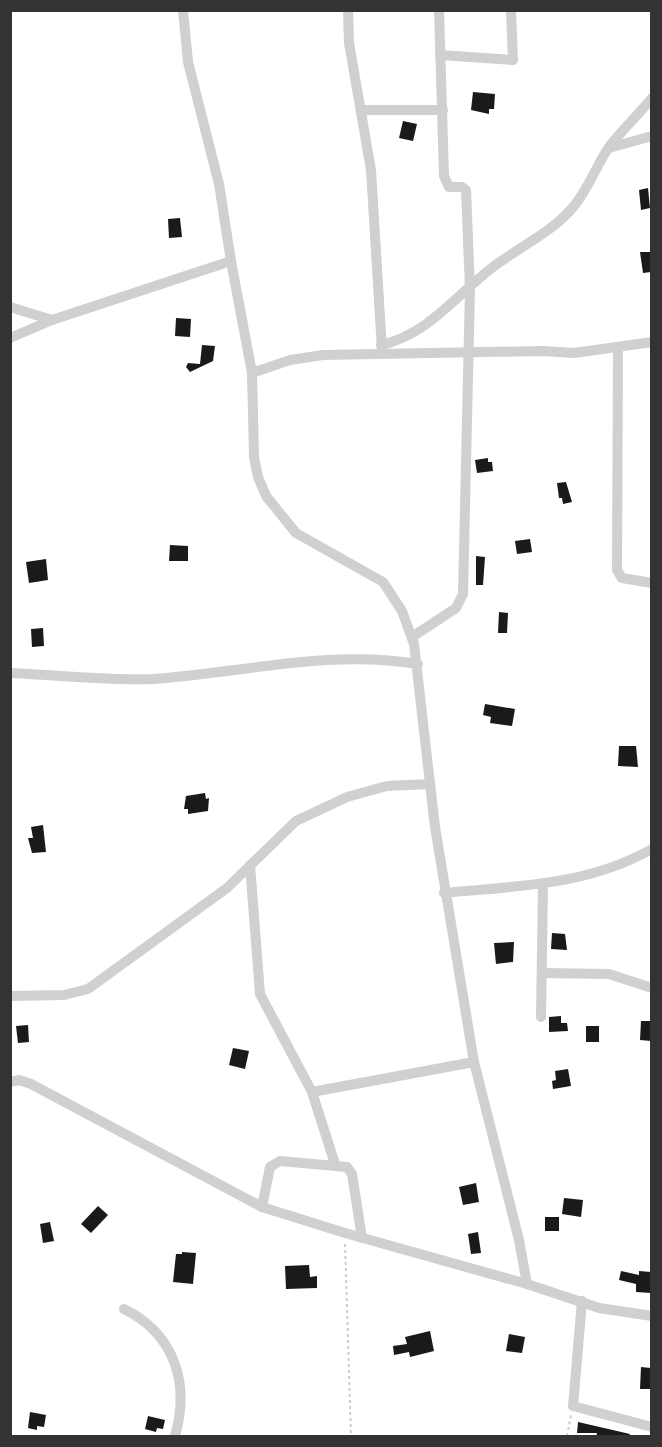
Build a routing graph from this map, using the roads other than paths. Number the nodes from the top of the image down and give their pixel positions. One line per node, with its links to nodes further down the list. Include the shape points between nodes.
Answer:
1 (183, 10): 11 (street, via 188,62 219,184)
2 (348, 10): 7 (street, via 349,43)
3 (439, 10): 5 (street)
4 (511, 10): 5 (street, via 513,60)
5 (440, 55): 8 (street)
6 (651, 98): 10 (street)
7 (363, 110): 8 (street); 18 (street, via 374,203)
8 (443, 110): 12 (street, via 446,185 466,190)
9 (651, 136): 10 (street)
10 (608, 148): 12 (street, via 574,207 559,222 491,268)
11 (231, 261): 14 (street); 20 (street)
12 (470, 289): 18 (street, via 414,333); 19 (street)
13 (10, 307): 14 (street)
14 (52, 320): 15 (street)
15 (10, 338)
16 (651, 342): 17 (street)
17 (618, 348): 19 (street, via 574,353); 21 (street, via 617,570 622,578)
18 (382, 350): 19 (street); 20 (street, via 305,357)
19 (467, 353): 22 (street, via 463,594 456,608)
20 (252, 373): 22 (street, via 254,457 266,496 296,533 383,582 394,595)
21 (651, 583)
22 (412, 637): 23 (street)
23 (418, 664): 24 (street, via 337,659 152,679); 25 (street)
24 (10, 673)
25 (430, 784): 27 (street, via 387,786 348,797 296,821); 29 (street)
26 (651, 849): 28 (street, via 592,876)
27 (250, 865): 32 (street, via 227,888 88,989 64,995); 36 (street, via 260,994)
28 (543, 884): 29 (street); 30 (street)
29 (444, 893): 34 (street)
30 (542, 973): 31 (street, via 609,974); 33 (street)
31 (651, 988)
32 (10, 996)
33 (541, 1017)
34 (474, 1062): 36 (street); 40 (street)
35 (10, 1082): 38 (street, via 31,1084)
36 (312, 1092): 37 (street)
37 (335, 1164): 38 (street, via 274,1163); 39 (street, via 351,1172)
38 (262, 1207): 39 (street)
39 (362, 1238): 40 (street)
40 (527, 1284): 41 (street)
41 (582, 1301): 43 (street, via 599,1308); 44 (street, via 573,1406)
42 (124, 1308): 45 (street, via 146,1323 177,1366 182,1400)
43 (651, 1316)
44 (651, 1427)
45 (175, 1437)

